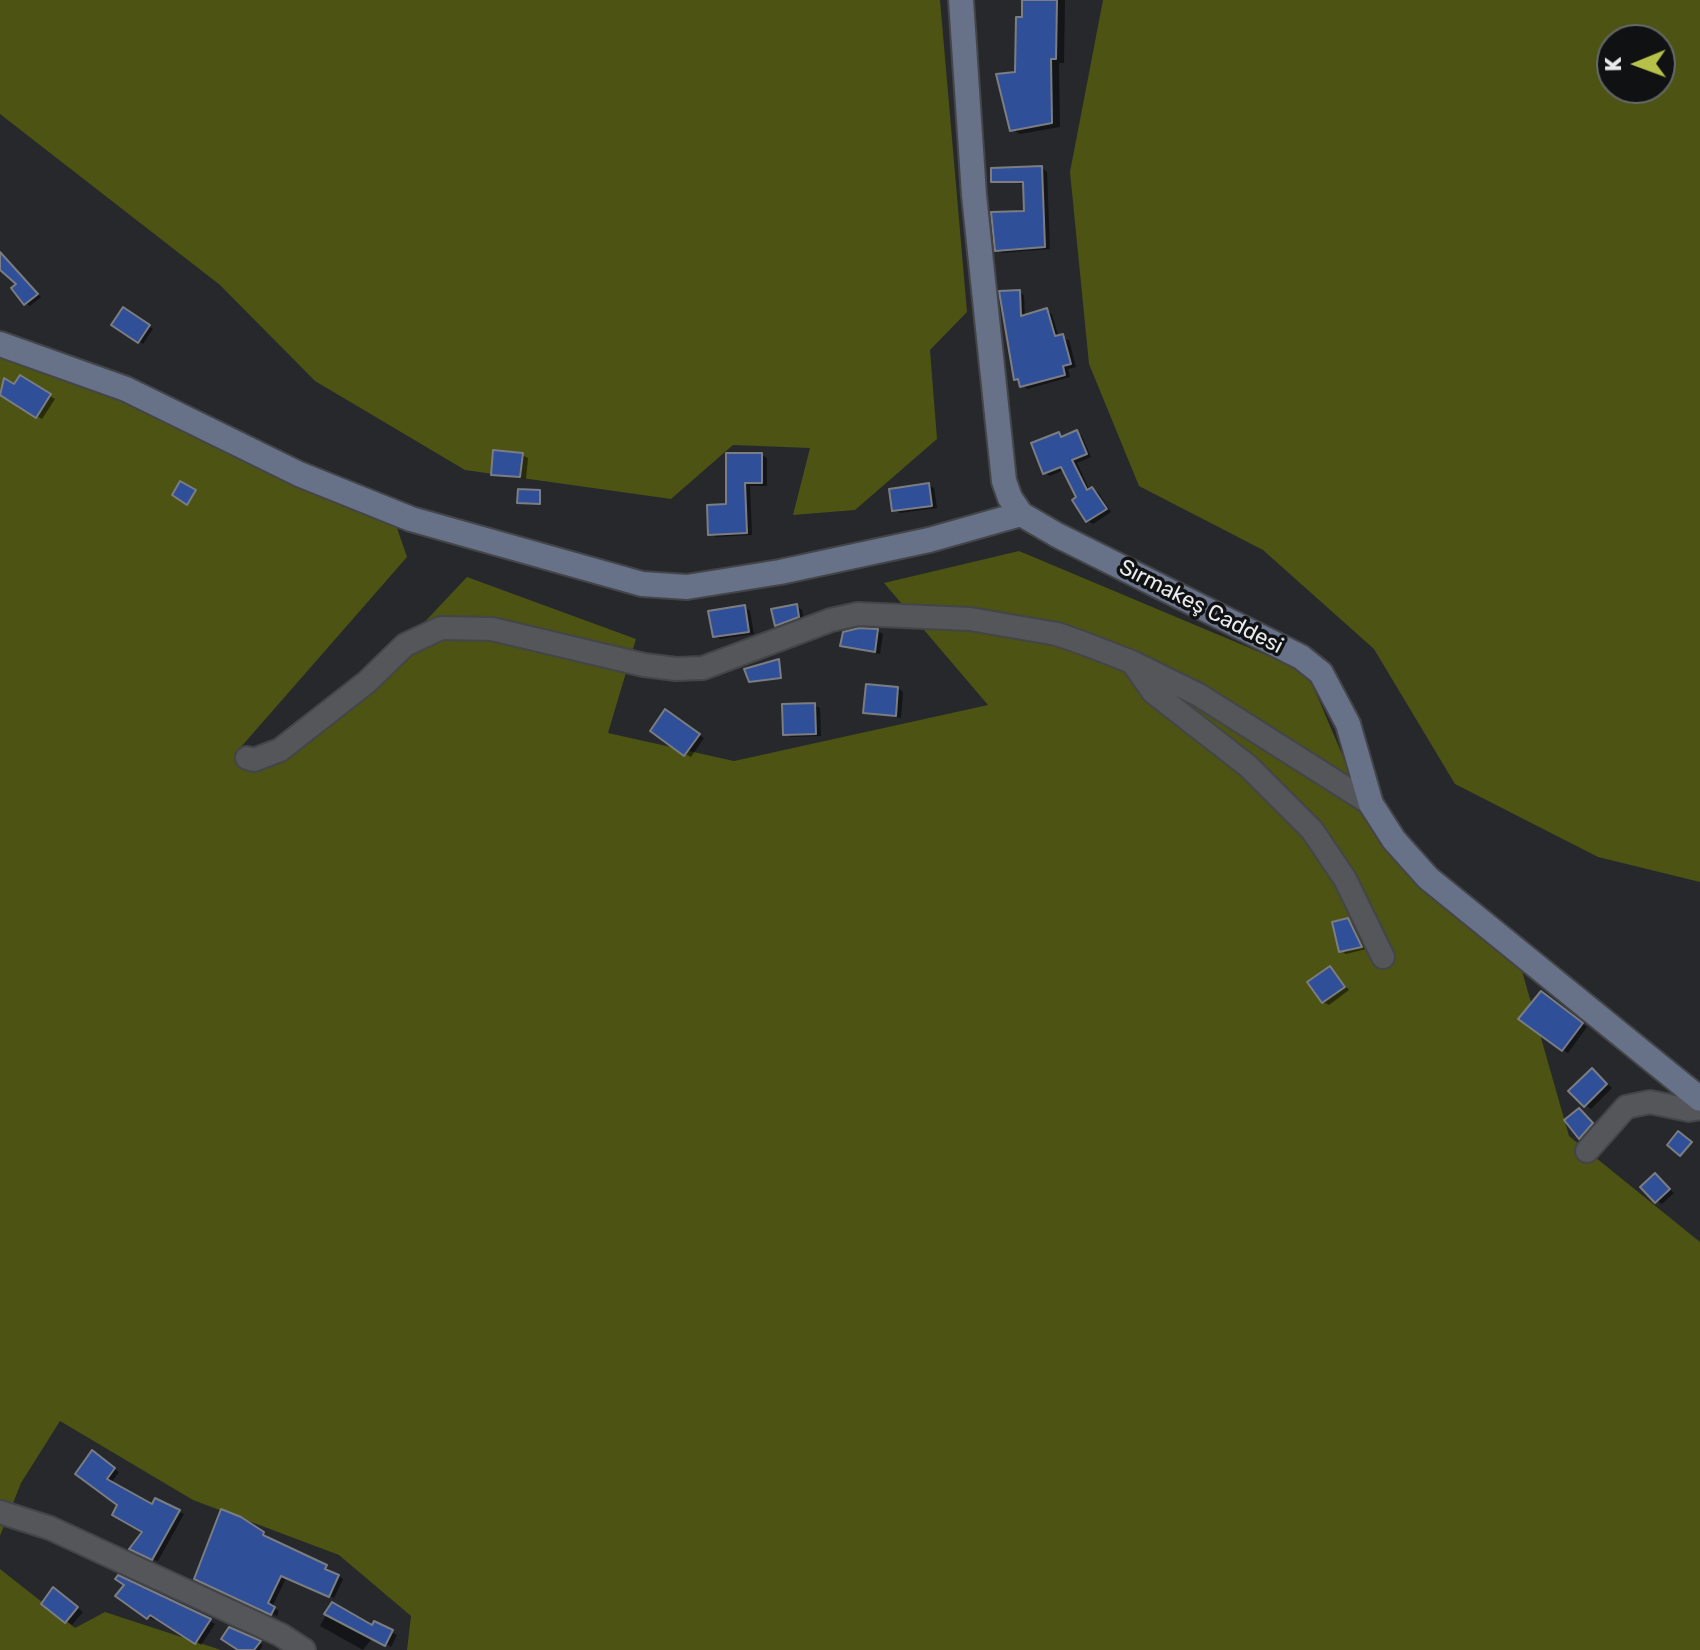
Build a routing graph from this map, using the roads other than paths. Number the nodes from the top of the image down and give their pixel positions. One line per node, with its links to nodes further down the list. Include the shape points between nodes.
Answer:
1 (961, 0): 3 (main road, via 974,195 1002,466 1010,498)
2 (0, 344): 3 (main road, via 126,389 299,474 411,519 642,584 687,587 780,572)
3 (1021, 514): 6 (main road, Sırmakeş Caddesi, via 1301,657 1321,673 1348,724)
4 (1132, 662): 5 (street, via 1057,634 1003,624 858,614 703,668 644,665 492,629 441,628 405,645 280,750); 6 (street, via 1199,695); 7 (street, via 1153,692 1248,766 1312,830 1345,879)
5 (247, 758)
6 (1371, 804): 8 (main road, Sırmakeş Caddesi, via 1428,878)
7 (1383, 957)
8 (1700, 1099)
9 (1700, 1108): 10 (street, via 1640,1102 1626,1107)
10 (1587, 1151)
11 (0, 1512): 12 (street, via 50,1528)
12 (304, 1650)

